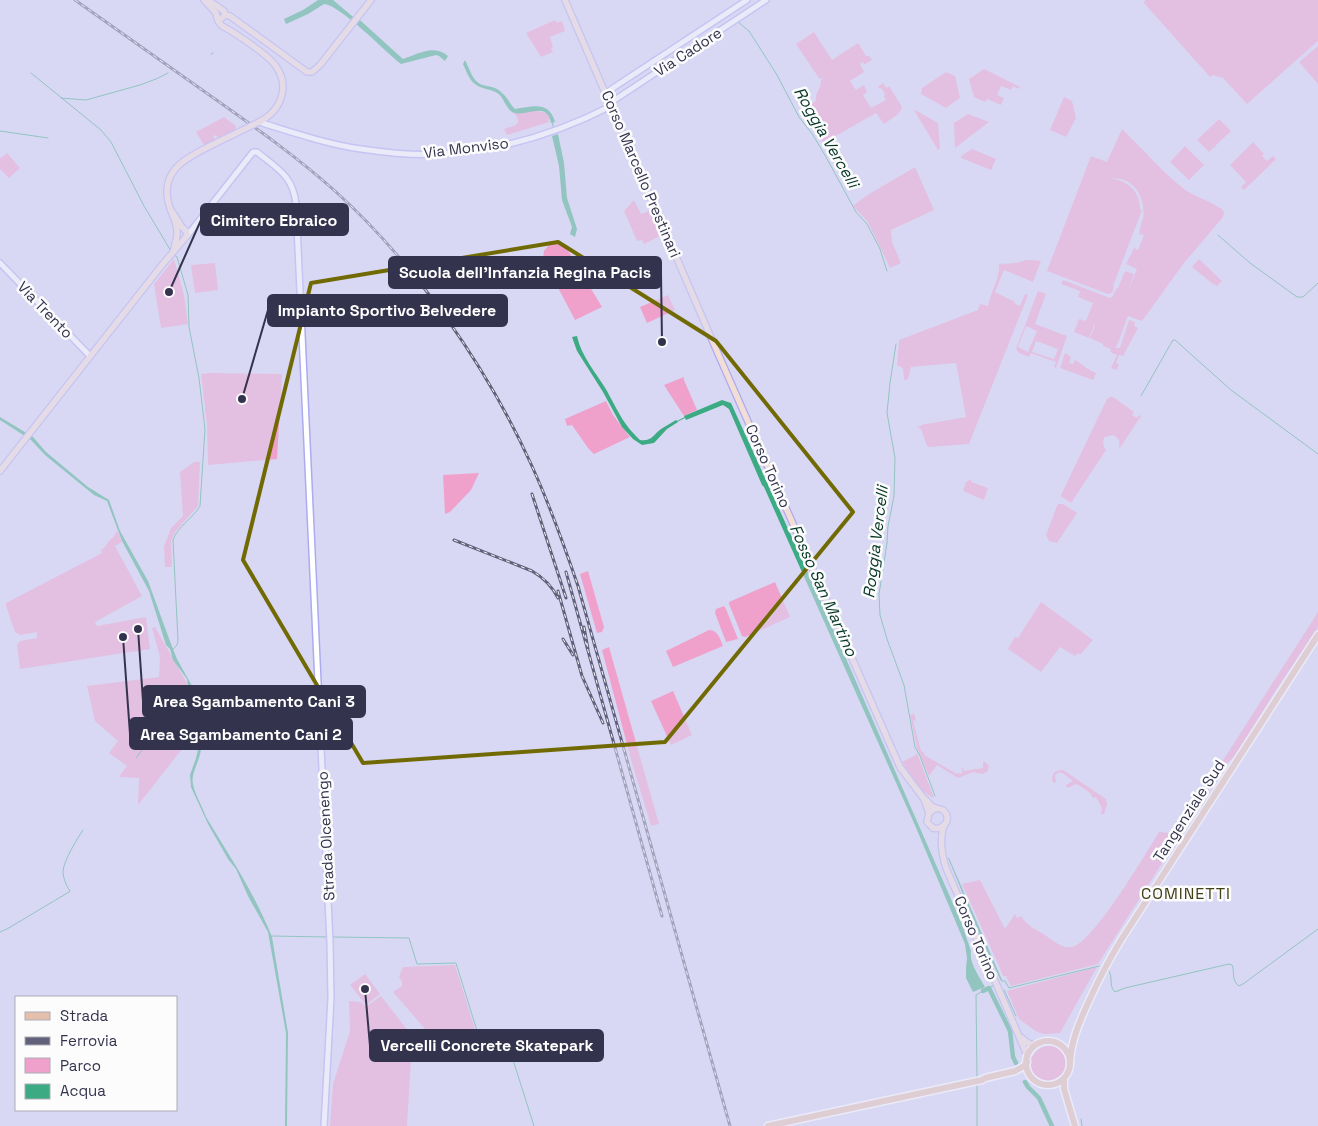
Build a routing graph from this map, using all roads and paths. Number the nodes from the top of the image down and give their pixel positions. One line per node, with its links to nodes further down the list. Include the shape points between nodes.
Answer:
1 (206, 0): 6 (main road)
2 (371, 0): 6 (main road, via 312,72 302,69 230,16)
3 (565, 0): 7 (main road, Corso Marcello Prestinari)
4 (747, 0): 7 (street)
5 (766, 0): 8 (street, Via Cadore)
6 (220, 15): 9 (main road, via 220,23 266,56 280,73 283,92 280,101 275,110)
7 (606, 94): 8 (main road, Corso Marcello Prestinari)
8 (610, 104): 9 (street, Via Monviso, via 554,131 525,140 441,154 361,149); 12 (main road, Corso Marcello Prestinari)
9 (259, 122): 10 (main road, bridge, via 180,163 171,175 167,198)
10 (182, 234): 13 (main road, via 172,252); 33 (street, Strada Olcenengo, via 195,225 253,152 286,176 295,194 330,943 331,998)
11 (0, 263): 13 (street, Via Trento)
12 (716, 349): 16 (main road, Corso Torino, via 900,766)
13 (90, 356): 14 (main road)
14 (0, 471)
15 (1318, 635): 22 (main road, Tangenziale Sud, via 1120,940)
16 (924, 799): 17 (main road, Corso Torino); 18 (main road, Corso Torino)
17 (936, 808): 18 (main road); 19 (main road, Corso Torino, via 946,813)
18 (929, 813): 20 (main road, Corso Torino, via 928,822)
19 (944, 826): 20 (main road); 21 (main road, Corso Torino)
20 (934, 828): 21 (main road, Corso Torino)
21 (941, 841): 23 (main road, Corso Torino, via 946,868)
22 (1075, 1032): 25 (main road, Tangenziale Sud); 27 (main road, Tangenziale Sud)
23 (1018, 1034): 24 (main road, via 1030,1044); 26 (main road, Corso Torino)
24 (1040, 1043): 25 (main road, via 1051,1042); 26 (main road, via 1032,1049)
25 (1061, 1046): 27 (main road, via 1068,1053)
26 (1028, 1060): 29 (main road, via 1027,1068); 30 (main road, via 1016,1071)
27 (1070, 1063): 28 (main road)
28 (1064, 1077): 31 (main road, via 1061,1082); 32 (main road)
29 (1032, 1078): 30 (main road, via 1024,1074); 31 (main road, via 1041,1084)
30 (982, 1080): 34 (main road)
31 (1051, 1085): 32 (main road)
32 (1067, 1099): 35 (main road)
33 (324, 1126)
34 (768, 1126)
35 (1075, 1126)

